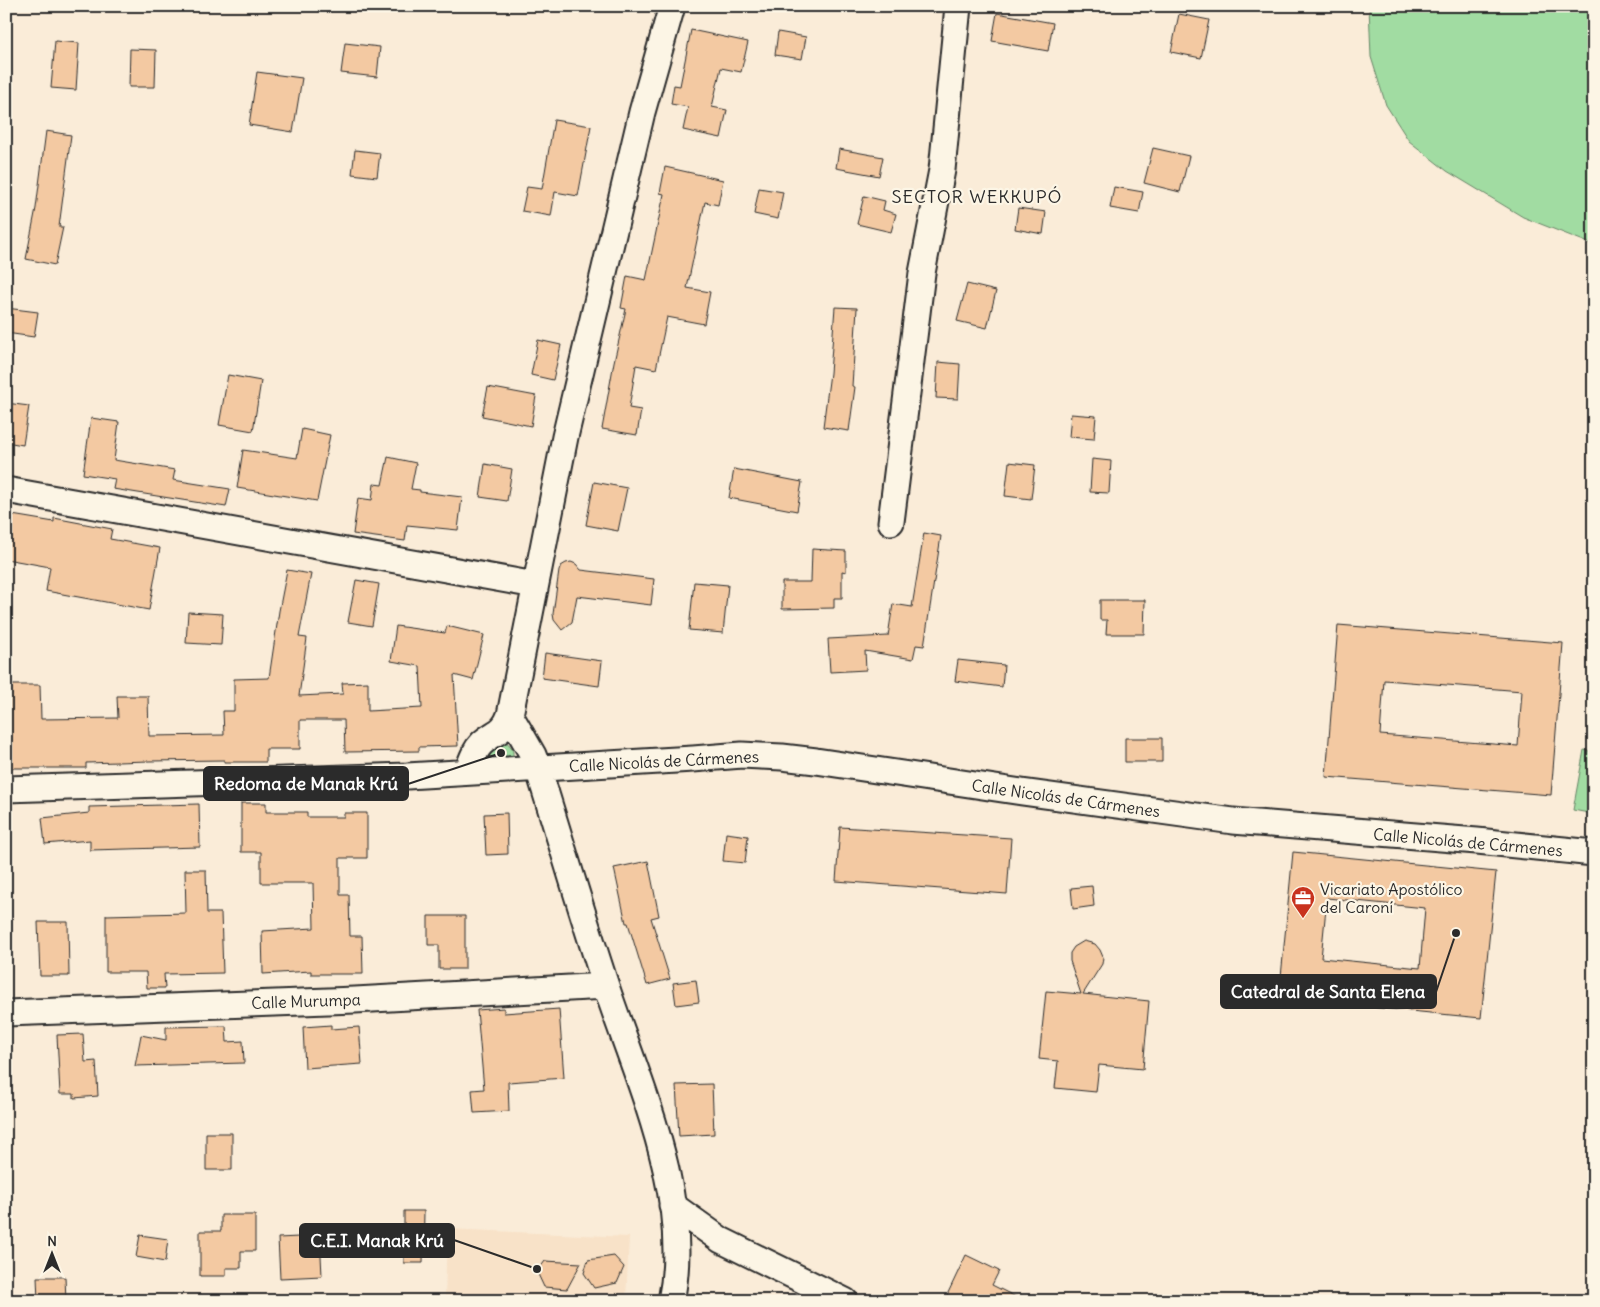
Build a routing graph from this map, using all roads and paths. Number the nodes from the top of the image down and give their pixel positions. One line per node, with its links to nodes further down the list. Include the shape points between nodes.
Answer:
1 (672, 6): 5 (street, via 642,112 590,326)
2 (958, 6): 4 (street, via 942,170 922,273)
3 (6, 490): 5 (street)
4 (891, 522)
5 (535, 584): 6 (street)
6 (510, 715): 7 (street); 8 (street, via 506,726 480,744)
7 (538, 768): 8 (street, Calle Nicolás de Cármenes); 10 (street, Calle Nicolás de Cármenes, via 742,755 782,757 1233,821); 11 (street)
8 (467, 772): 9 (street, Calle Nicolás de Cármenes)
9 (6, 789)
10 (1594, 853)
11 (606, 986): 12 (street, Calle Murumpa, via 355,1000); 13 (street, via 644,1094 662,1154)
12 (6, 1013)
13 (672, 1205): 14 (street, via 676,1239); 15 (street, via 721,1240)
14 (671, 1301)
15 (845, 1301)

